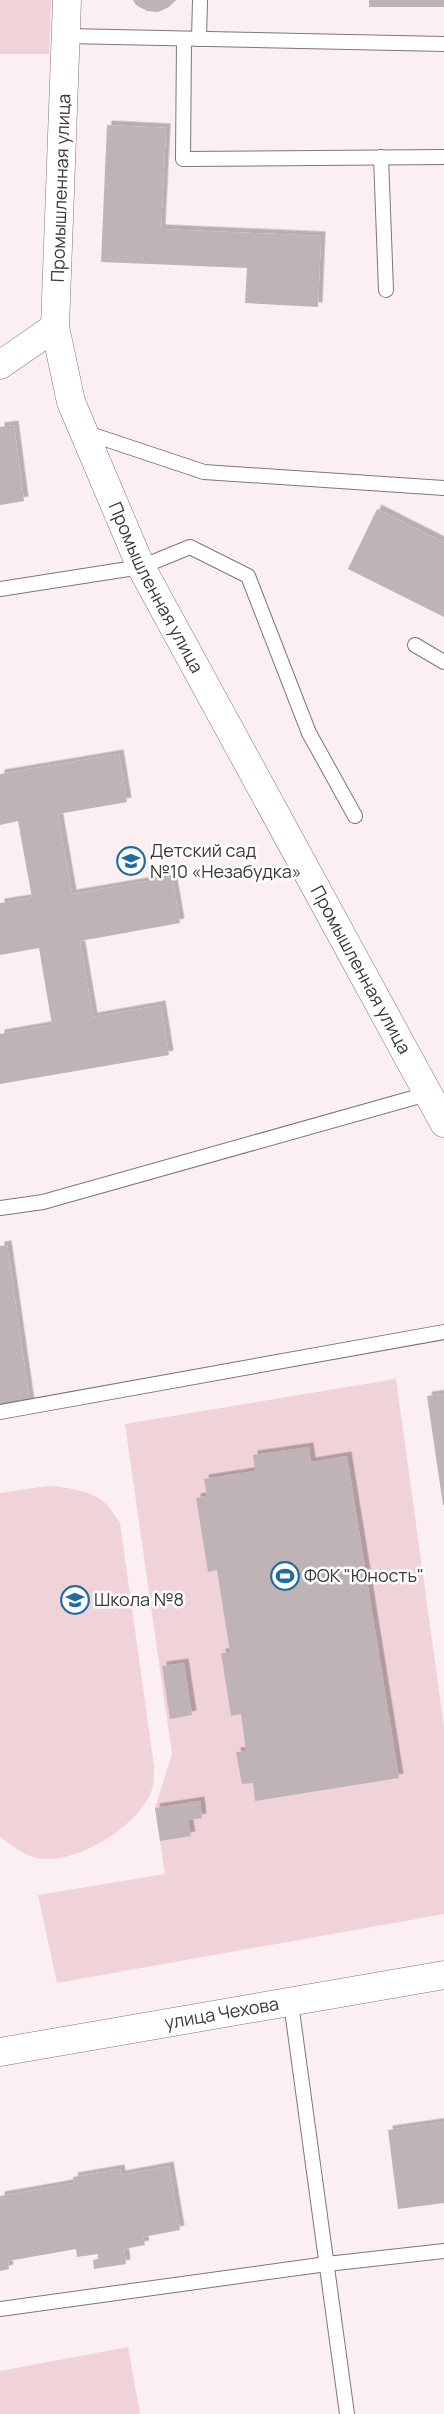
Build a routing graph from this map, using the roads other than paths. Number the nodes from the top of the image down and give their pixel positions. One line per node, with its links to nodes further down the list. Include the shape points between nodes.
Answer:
1 (67, 0): 3 (street, Промышленная улица)
2 (200, 0): 5 (lane)
3 (66, 36): 4 (lane); 10 (street, Промышленная улица)
4 (184, 39): 5 (lane); 7 (lane, via 183,159)
5 (200, 39): 6 (lane)
6 (444, 44)
7 (381, 157): 8 (lane); 9 (lane)
8 (444, 157)
9 (386, 290)
10 (55, 327): 11 (street); 12 (street, Промышленная улица, via 71,402)
11 (0, 365)
12 (83, 431): 13 (lane, via 204,472); 14 (street, Промышленная улица)
13 (444, 488)
14 (141, 567): 15 (lane); 18 (lane, via 190,547 248,576 309,733); 19 (street, Промышленная улица)
15 (0, 588)
16 (415, 645): 17 (lane)
17 (444, 662)
18 (355, 816)
19 (438, 1106): 20 (lane, via 43,1202)
20 (0, 1208)
21 (444, 1332): 22 (lane)
22 (0, 1412)
23 (444, 1975): 24 (street, улица Чехова)
24 (291, 2002): 25 (street, улица Чехова); 27 (lane)
25 (0, 2052)
26 (444, 2251): 27 (lane)
27 (327, 2264): 28 (lane); 29 (lane)
28 (0, 2309)
29 (347, 2414)

